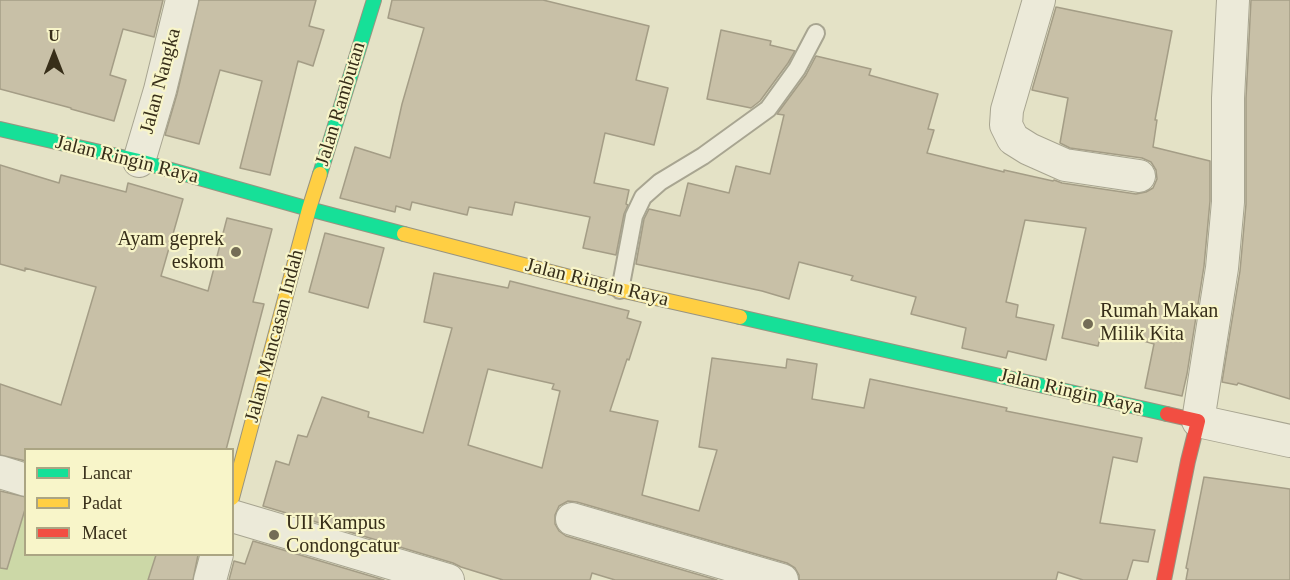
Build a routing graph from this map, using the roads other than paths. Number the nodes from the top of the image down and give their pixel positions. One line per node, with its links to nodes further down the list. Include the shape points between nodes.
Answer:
1 (182, 0): 7 (street, Jalan Nangka)
2 (374, 0): 9 (main road, Jalan Rambutan)
3 (1039, 0): 8 (street, via 1007,110 1006,125 1012,139 1065,165)
4 (1233, 0): 11 (street, via 1228,202 1222,268)
5 (816, 33): 10 (lane, via 797,69 768,109 643,197 634,216)
6 (0, 129): 7 (main road, Jalan Ringin Raya)
7 (139, 161): 9 (main road, Jalan Ringin Raya)
8 (1140, 176)
9 (309, 208): 10 (main road, Jalan Ringin Raya); 15 (main road, Jalan Mancasan Indah)
10 (620, 290): 11 (main road, Jalan Ringin Raya)
11 (1198, 421): 12 (street); 22 (main road)
12 (1290, 441)
13 (0, 472): 14 (street)
14 (24, 479)
15 (234, 490)
16 (234, 517): 20 (street)
17 (572, 519): 21 (street)
18 (217, 556): 19 (street)
19 (210, 580)
20 (448, 580)
21 (782, 580)
22 (1164, 580)

